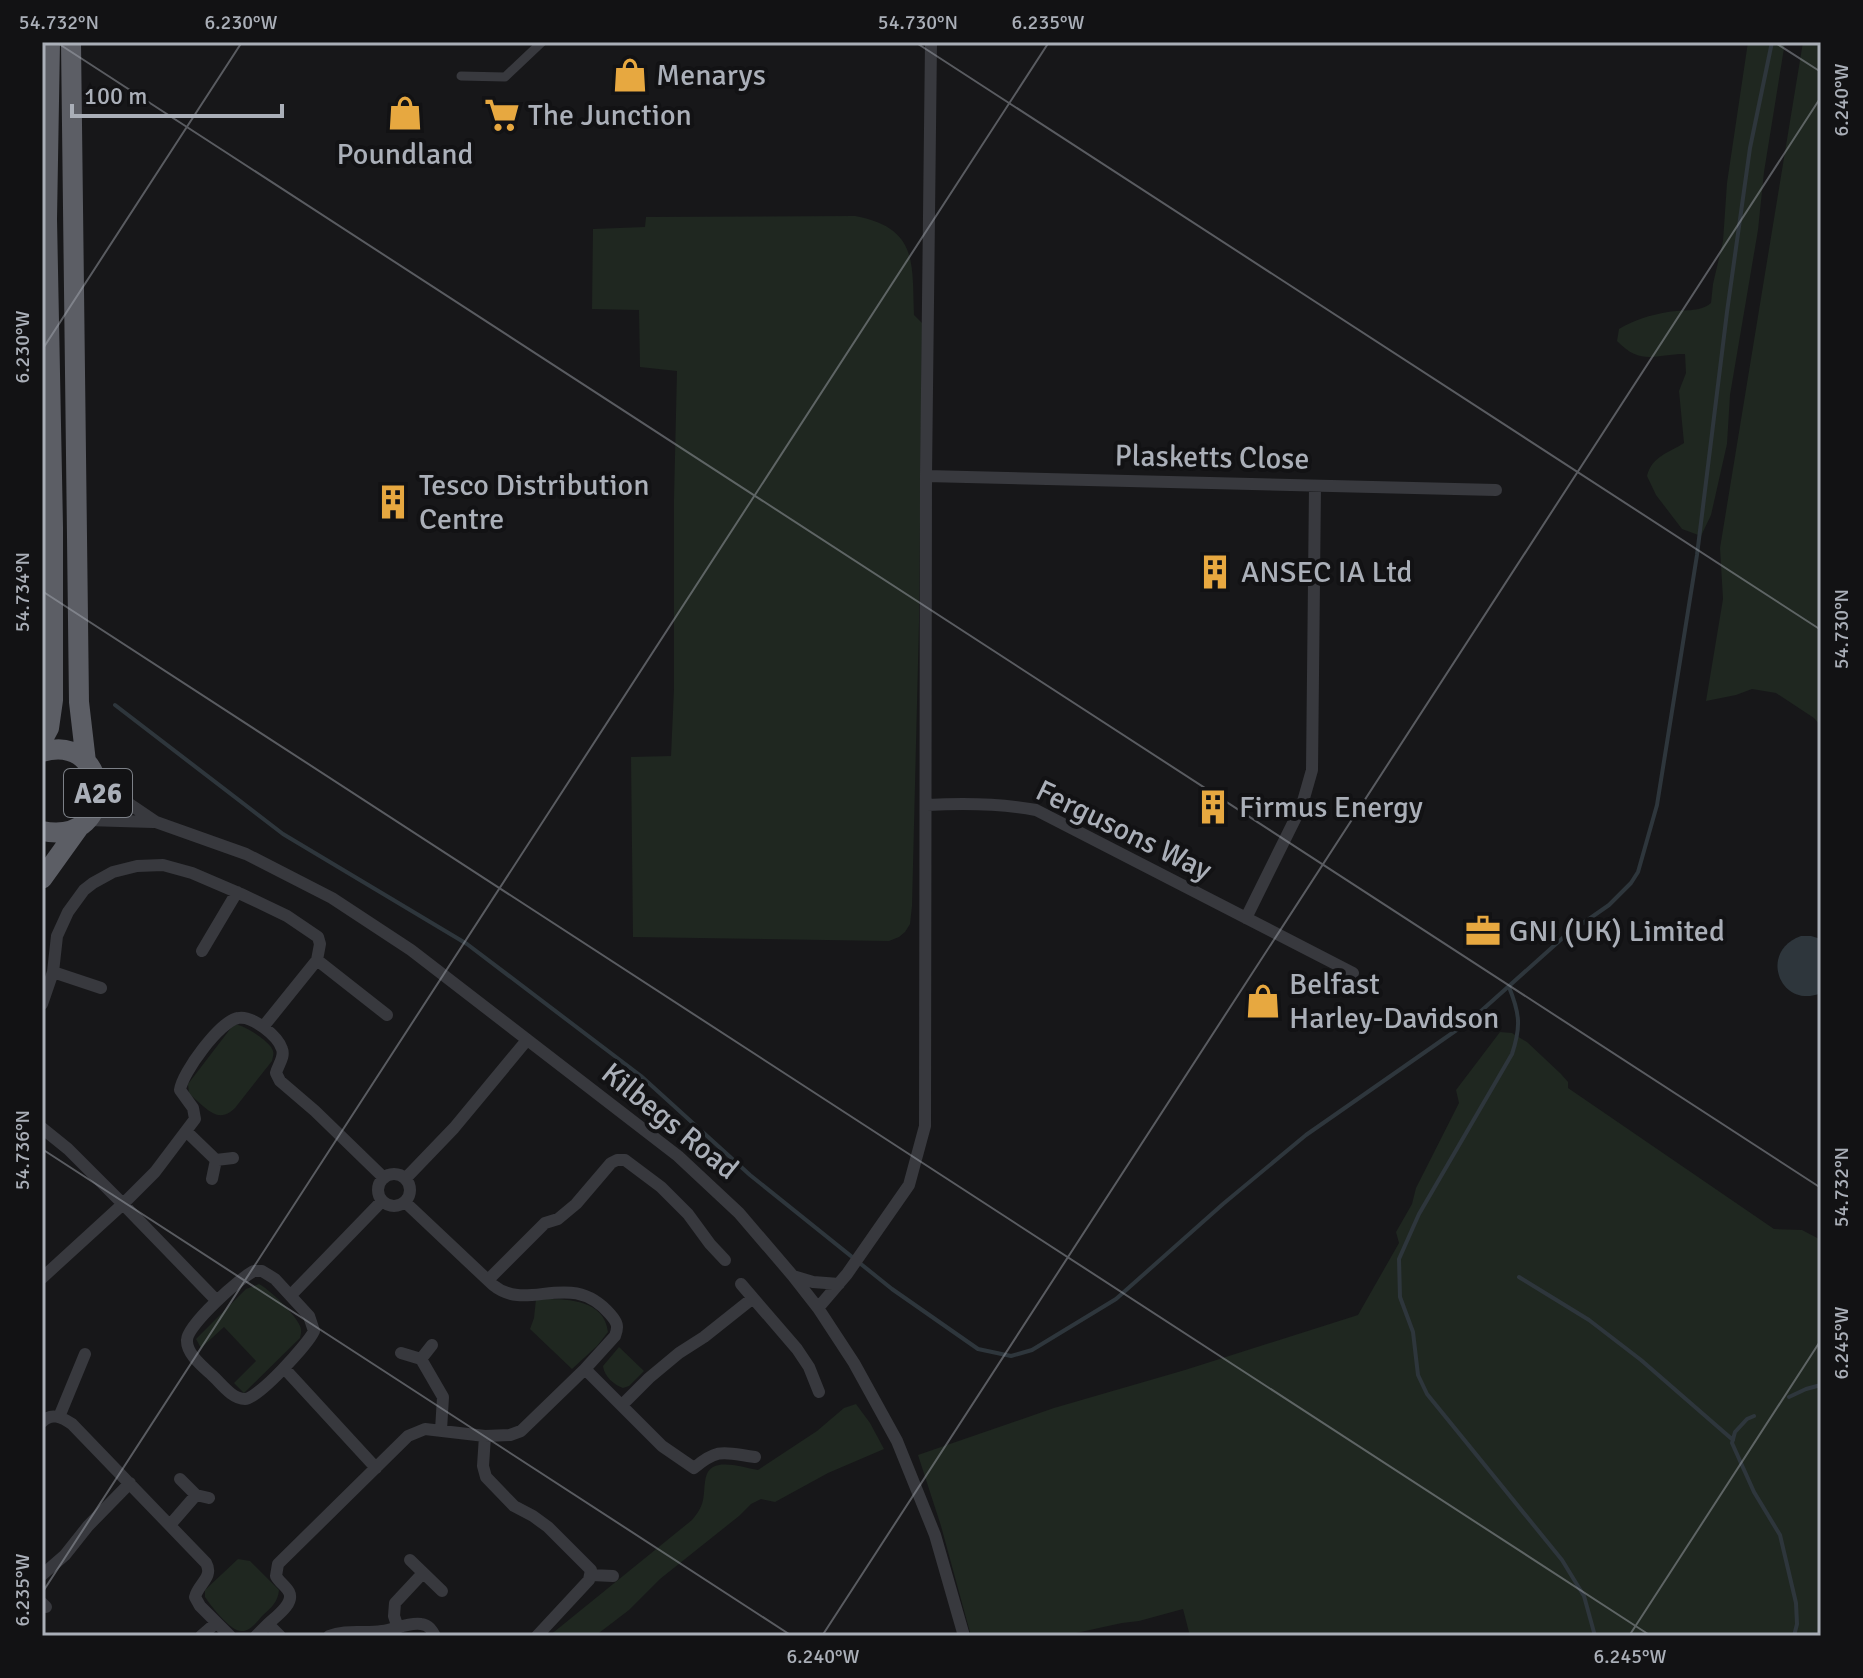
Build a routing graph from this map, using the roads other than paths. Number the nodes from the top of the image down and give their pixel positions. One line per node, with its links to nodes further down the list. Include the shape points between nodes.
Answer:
1 (50, 42): 9 (highway, A26, via 53,700)
2 (71, 42): 11 (highway, A26, via 79,702)
3 (542, 42): 5 (street, via 505,77)
4 (931, 42): 6 (street)
5 (461, 76)
6 (926, 476): 7 (street, Plasketts Close); 12 (street)
7 (1315, 486): 8 (street, Plasketts Close); 18 (street, via 1312,770 1302,805)
8 (1496, 490)
9 (42, 741)
10 (42, 752): 11 (highway, A26, via 74,753)
11 (91, 769): 13 (street, Kilbegs Road); 14 (highway, A26, via 99,795)
12 (927, 805): 18 (street, Fergusons Way, via 1036,810); 41 (street, via 925,1126 909,1185)
13 (156, 822): 14 (street, Kilbegs Road); 27 (street, Kilbegs Road, via 246,854 332,898 411,950)
14 (84, 823): 15 (highway, A26, via 68,832); 16 (highway, A26)
15 (42, 831)
16 (42, 879)
17 (237, 892): 19 (street); 20 (street, via 314,933 320,944); 21 (street, via 163,865 113,872 84,890 68,912 57,936)
18 (1246, 918): 22 (street, Fergusons Way)
19 (202, 951)
20 (317, 960): 25 (street); 26 (street)
21 (53, 972): 23 (street); 24 (street)
22 (1353, 973)
23 (101, 988)
24 (42, 1004)
25 (387, 1015)
26 (263, 1027): 29 (street, via 250,1018 229,1021 187,1072 180,1090 195,1116); 32 (street, via 282,1048 276,1073 280,1081)
27 (527, 1040): 34 (street); 39 (street, Kilbegs Road, via 678,1156 739,1213)
28 (42, 1128): 37 (street)
29 (186, 1131): 31 (street); 37 (street)
30 (233, 1158): 31 (street)
31 (216, 1160): 33 (street)
32 (384, 1178): 34 (street, via 392,1174); 35 (street, via 378,1192)
33 (212, 1179)
34 (405, 1179): 36 (street, via 410,1188)
35 (382, 1201): 36 (street, via 391,1206); 44 (street)
36 (405, 1202): 42 (street)
37 (123, 1204): 40 (street); 46 (street)
38 (725, 1260): 42 (street, via 661,1187 625,1160 617,1160 565,1214 545,1223)
39 (793, 1276): 41 (street, via 813,1282); 47 (street, Kilbegs Road)
40 (42, 1278)
41 (843, 1279): 47 (street)
42 (488, 1280): 53 (street, via 510,1294 570,1292 602,1305 617,1330)
43 (741, 1284): 45 (street)
44 (291, 1295): 46 (street, via 271,1276 254,1271); 52 (street, via 314,1331)
45 (753, 1298): 54 (street, via 797,1349); 55 (street, via 679,1353)
46 (217, 1301): 52 (street, via 187,1338 197,1360 241,1399 254,1396)
47 (818, 1308): 81 (street, Kilbegs Road, via 897,1441 935,1535)
48 (432, 1345): 51 (street)
49 (401, 1353): 51 (street)
50 (85, 1354): 56 (street)
51 (421, 1359): 58 (street, via 443,1397)
52 (284, 1368): 61 (street)
53 (585, 1369): 55 (street); 59 (street, via 521,1431)
54 (819, 1392)
55 (622, 1405): 60 (street, via 694,1474 709,1455)
56 (59, 1417): 57 (street); 63 (street)
57 (42, 1422)
58 (441, 1430): 59 (street); 61 (street, via 408,1436)
59 (485, 1436): 68 (street, via 486,1477 514,1506 548,1527)
60 (755, 1457)
61 (376, 1468): 72 (street, via 278,1564 276,1576 291,1597)
62 (180, 1479): 64 (street, via 202,1496)
63 (130, 1483): 64 (street); 67 (street)
64 (170, 1525): 71 (street, via 208,1566 209,1575 195,1597)
65 (410, 1560): 66 (street)
66 (423, 1573): 70 (street); 73 (street, via 395,1603)
67 (42, 1575)
68 (591, 1575): 69 (street); 80 (street)
69 (613, 1576)
70 (442, 1591)
71 (216, 1623): 74 (street); 75 (street)
72 (268, 1624): 76 (street); 77 (street)
73 (398, 1628): 78 (street); 79 (street, via 422,1624)
74 (201, 1636)
75 (230, 1636)
76 (256, 1636)
77 (280, 1636)
78 (329, 1636)
79 (435, 1636)
80 (537, 1636)
81 (964, 1636)

